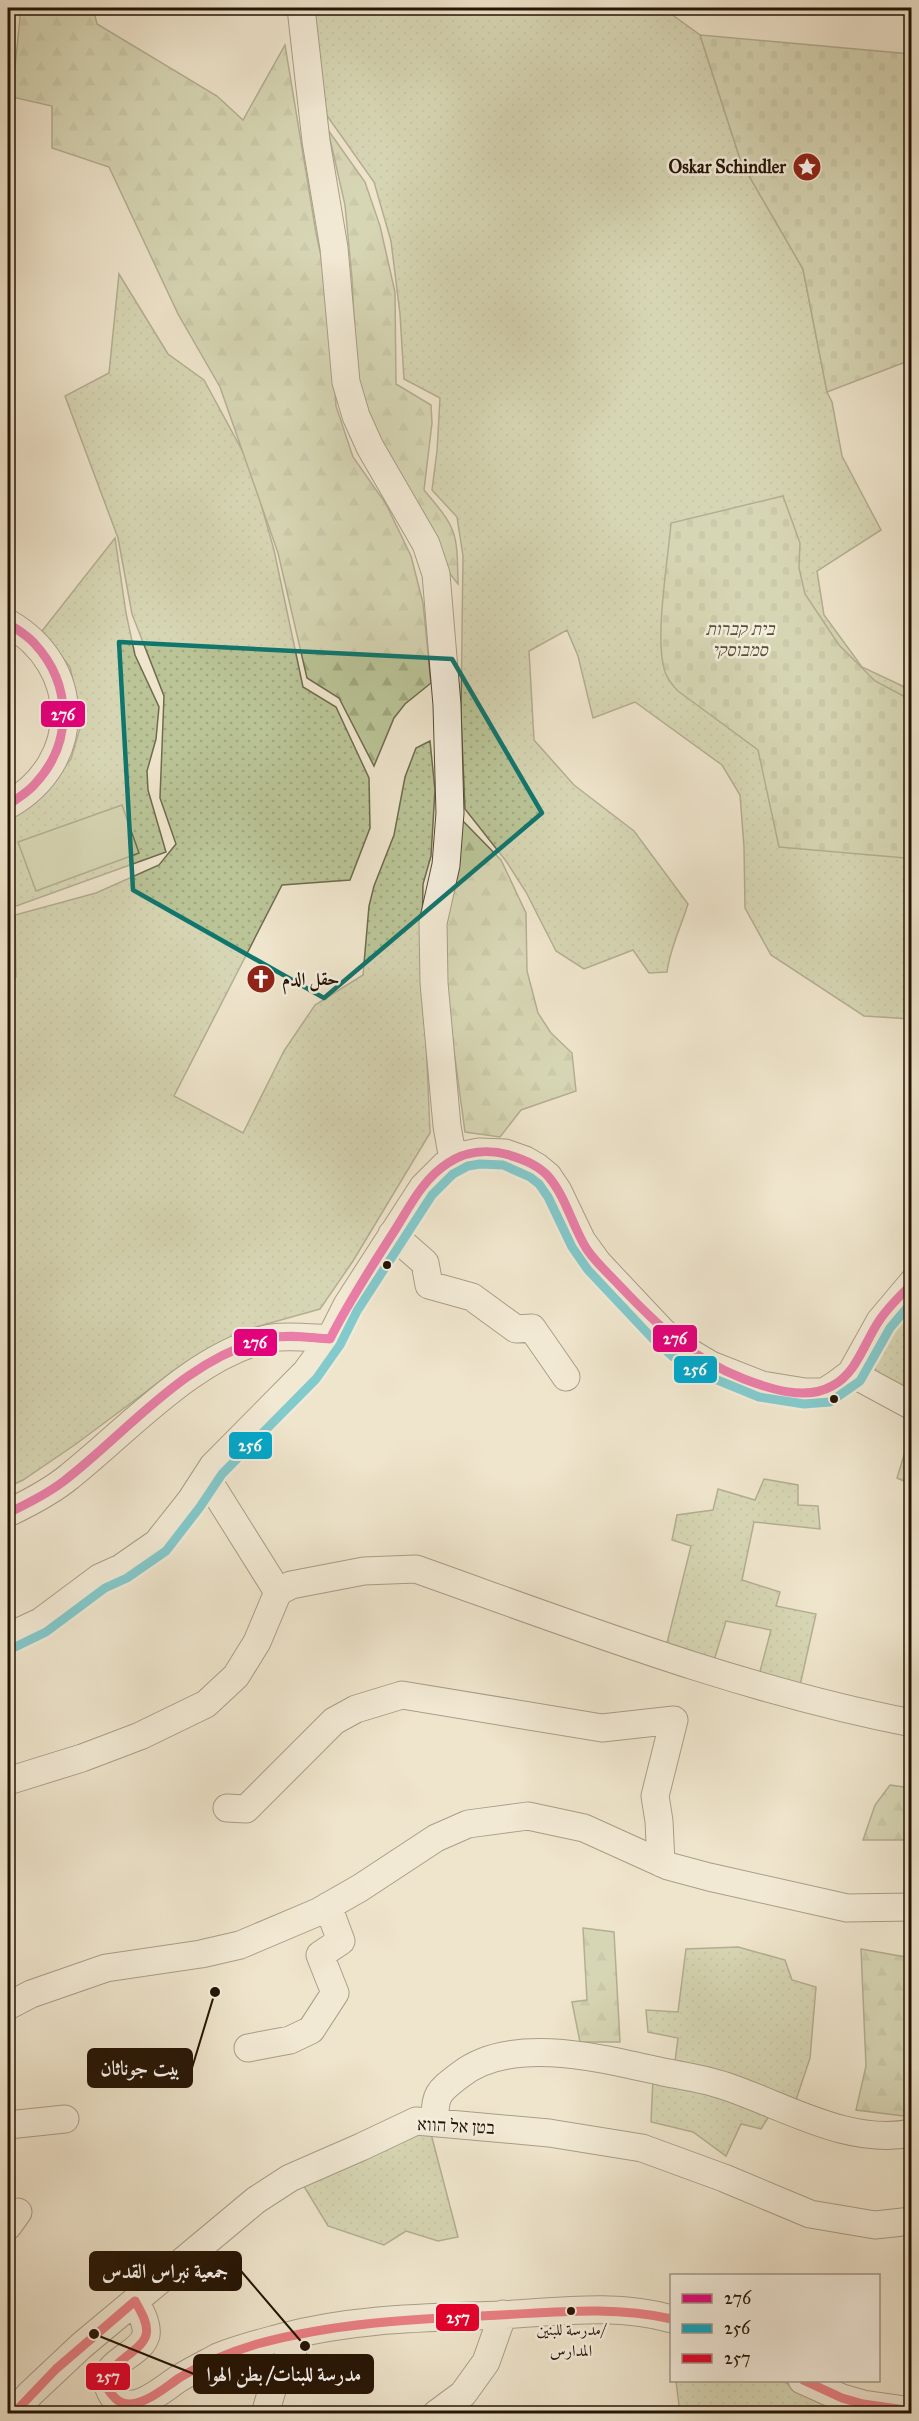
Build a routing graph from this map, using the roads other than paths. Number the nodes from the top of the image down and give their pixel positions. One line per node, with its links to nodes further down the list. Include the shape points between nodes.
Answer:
1 (301, 8): 4 (street, via 316,141 334,248 346,382 370,447 426,544 436,574 447,705 450,813 446,865 433,923 433,964)
2 (8, 622): 3 (street, via 34,641 47,657 56,674 64,711 59,750 51,766 41,780)
3 (8, 805)
4 (453, 1160): 5 (street, via 423,1187); 8 (street, via 491,1152 515,1156 537,1167 558,1191 582,1241 598,1263 679,1346 711,1365 762,1385 805,1392 824,1392)
5 (392, 1234): 7 (street); 9 (street, via 425,1263 429,1285 472,1297 516,1329 532,1328)
6 (912, 1282): 8 (street, via 880,1321)
7 (330, 1339): 11 (street, via 306,1372 232,1444); 12 (street, via 272,1338 221,1356 186,1379 70,1477)
8 (851, 1373): 10 (street)
9 (566, 1377)
10 (912, 1406)
11 (206, 1477): 13 (street); 14 (street, via 157,1543 99,1578 40,1622)
12 (8, 1513)
13 (278, 1592): 15 (street, via 291,1585 364,1571 416,1569 767,1690); 16 (street, via 257,1642 236,1676 206,1704 140,1736)
14 (8, 1637)
15 (912, 1723)
16 (8, 1782)
17 (227, 1808): 18 (street, via 246,1809 334,1721 356,1709 402,1695 602,1728 674,1720 655,1796)
18 (661, 1863): 19 (street, via 584,1828 528,1816 478,1822 436,1838); 20 (street, via 847,1908)
19 (328, 1906): 21 (street, via 240,1945 106,1968); 22 (street, via 341,1941 320,1955 335,1993 312,2030 290,2040)
20 (912, 1907)
21 (8, 2006)
22 (248, 2048)
23 (66, 2119): 25 (street)
24 (435, 2122): 26 (street, via 435,2102 440,2090 470,2067 536,2051 599,2057 724,2086 803,2118 843,2129 893,2137); 27 (street, בטן אל הווא, via 549,2133 642,2148 810,2214 875,2225); 28 (street, בטן אל הווא, via 416,2121 290,2178 256,2200)
25 (8, 2126)
26 (912, 2133)
27 (912, 2221)
28 (135, 2301): 31 (street, via 146,2333 142,2344 110,2369 106,2380 118,2402 137,2403 228,2353); 34 (street, בטן אל הווא, via 81,2346)
29 (503, 2314): 30 (street, via 608,2309); 31 (street, via 400,2318 310,2329); 36 (street, via 486,2362 463,2394)
30 (670, 2318)
31 (283, 2337): 35 (street, via 293,2350 275,2380)
32 (806, 2382): 33 (street, via 863,2404)
33 (912, 2412)
34 (13, 2414)
35 (265, 2414)
36 (436, 2414)

